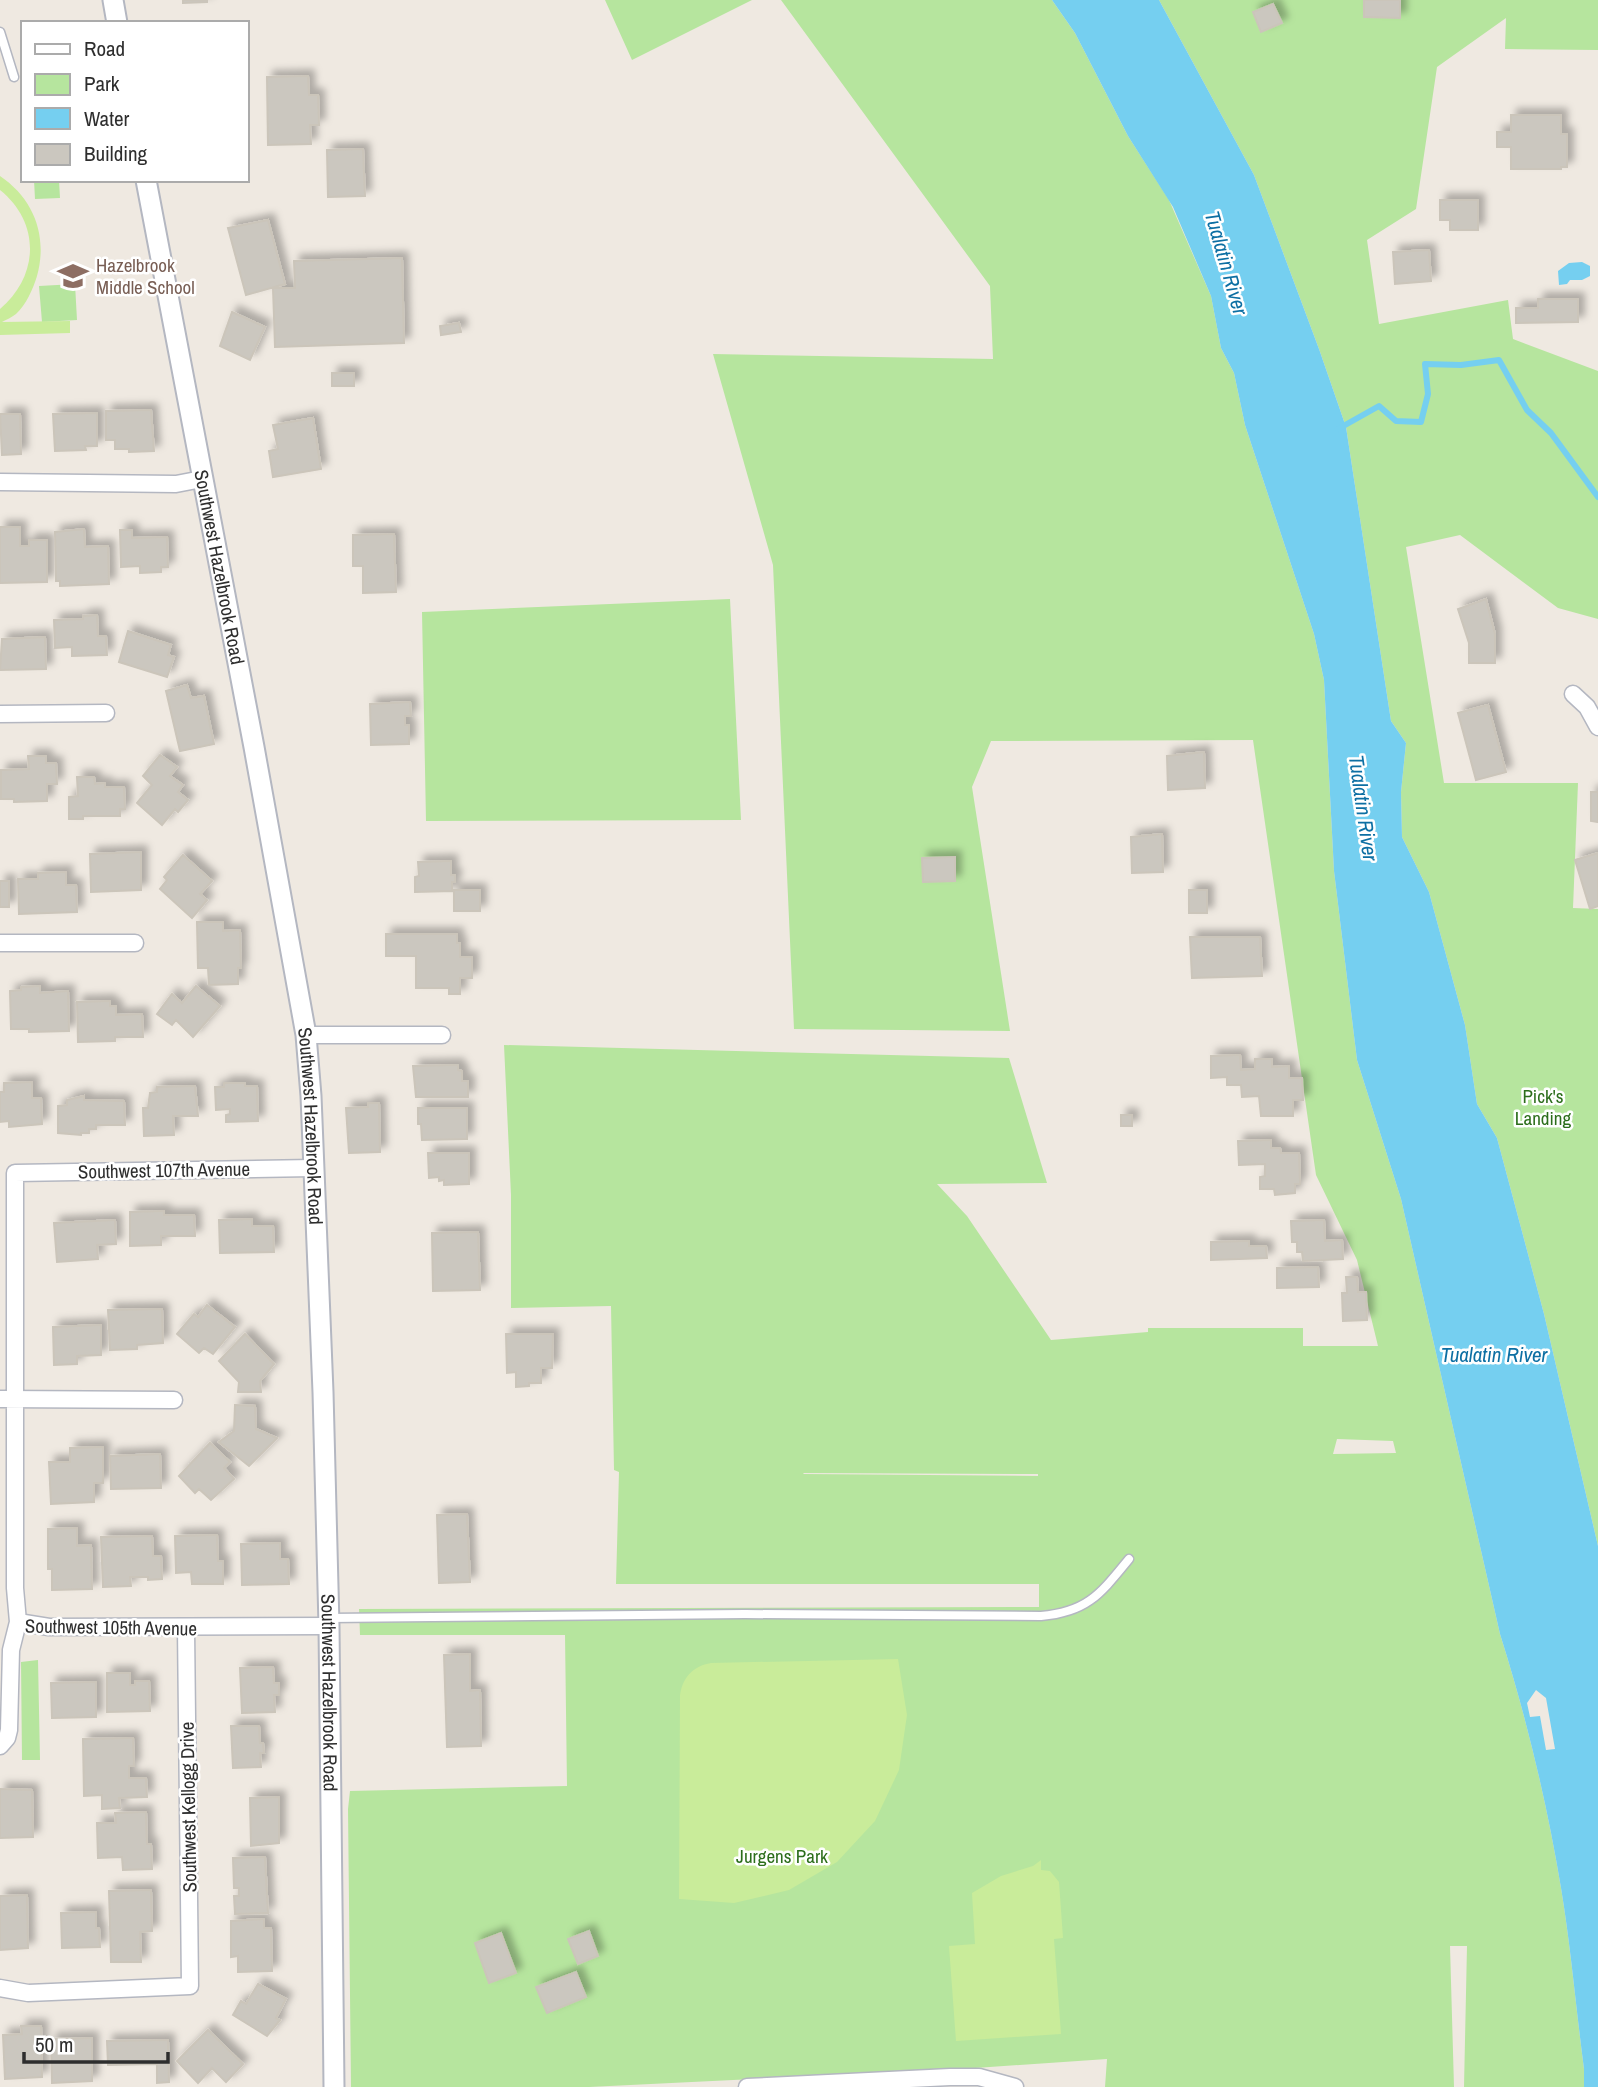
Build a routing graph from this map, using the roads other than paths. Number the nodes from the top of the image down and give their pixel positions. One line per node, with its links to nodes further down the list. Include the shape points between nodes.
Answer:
1 (113, 0): 2 (street)
2 (117, 21)
3 (0, 32): 4 (lane)
4 (14, 77)
5 (146, 182): 6 (street, Southwest Hazelbrook Road)
6 (202, 479): 7 (street, via 176,484); 14 (street, Southwest Hazelbrook Road)
7 (0, 482)
8 (1573, 694): 11 (street)
9 (106, 713): 10 (street)
10 (0, 714)
11 (1598, 726)
12 (0, 943): 13 (street)
13 (135, 943)
14 (306, 1035): 15 (street); 16 (street, Southwest Hazelbrook Road)
15 (442, 1035)
16 (313, 1168): 17 (street, Southwest 107th Avenue, via 15,1173); 21 (street, Southwest Hazelbrook Road)
17 (7, 1399): 18 (street); 20 (street)
18 (174, 1401)
19 (1129, 1559): 21 (lane, via 1091,1602 1064,1614 1041,1616 745,1614)
20 (18, 1622): 22 (street, Southwest 105th Avenue, via 49,1627); 23 (street, Southwest 105th Avenue, via 11,1650 9,1730)
21 (329, 1622): 22 (street, Southwest 105th Avenue); 25 (street, Southwest Hazelbrook Road)
22 (186, 1628): 24 (street, Southwest Kellogg Drive, via 190,1986 28,1993)
23 (0, 1746)
24 (0, 1988)
25 (334, 2087)
26 (747, 2087): 27 (street, via 979,2077)
27 (1015, 2087)

